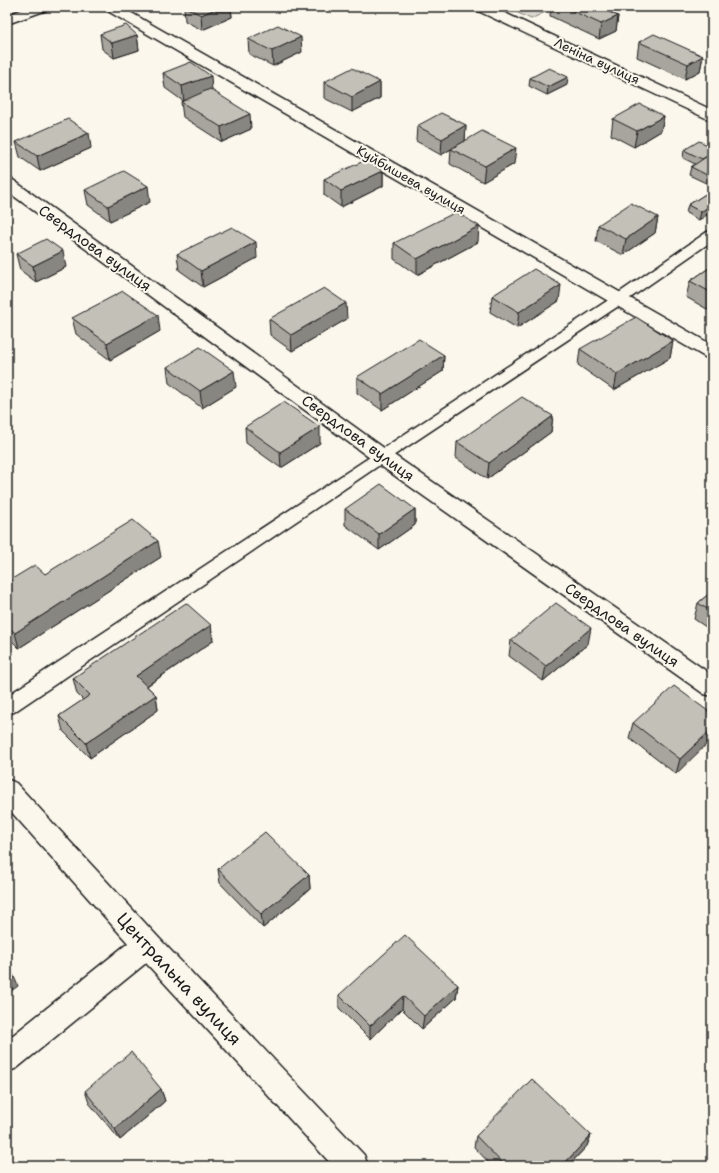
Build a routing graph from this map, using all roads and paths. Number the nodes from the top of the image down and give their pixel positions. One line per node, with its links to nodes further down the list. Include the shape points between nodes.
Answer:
1 (42, 7): 4 (street)
2 (112, 7): 8 (street, Куйбишева вулиця)
3 (481, 7): 5 (street, Леніна вулиця)
4 (7, 20)
5 (712, 116)
6 (7, 183): 10 (street, Свердлова вулиця)
7 (712, 235): 8 (lane)
8 (618, 300): 9 (street, Куйбишева вулиця); 10 (lane)
9 (712, 352)
10 (381, 456): 11 (street, Свердлова вулиця); 12 (lane)
11 (712, 687)
12 (7, 706)
13 (7, 790): 14 (street, Центральна вулиця)
14 (147, 945): 15 (street); 16 (street, Центральна вулиця)
15 (7, 1058)
16 (353, 1166)

